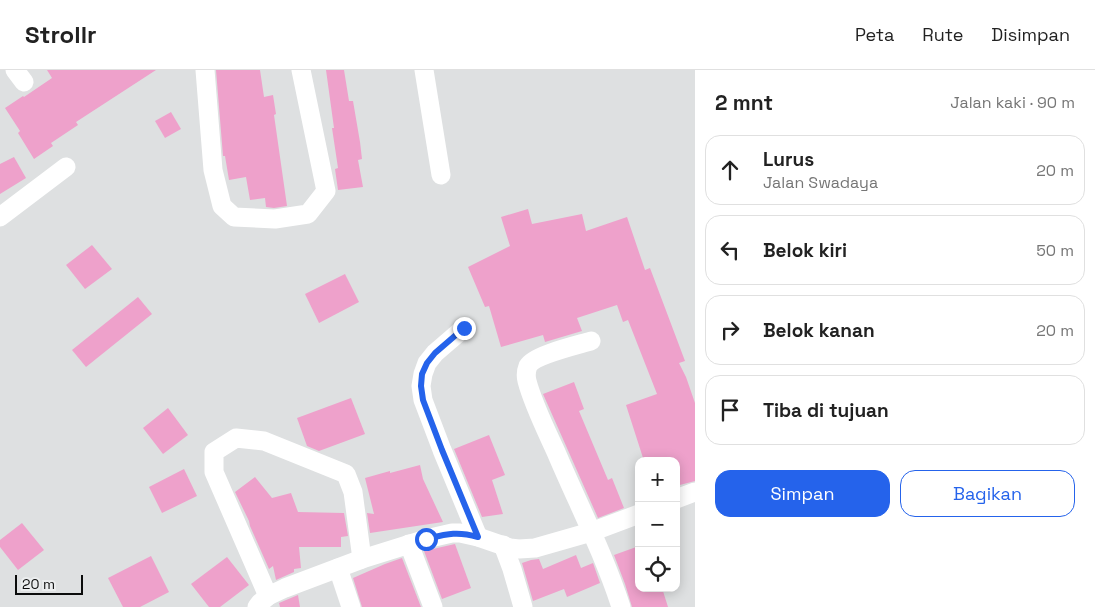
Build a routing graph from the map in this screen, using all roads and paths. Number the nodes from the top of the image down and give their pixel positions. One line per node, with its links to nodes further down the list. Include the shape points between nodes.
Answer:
1 (205, 70): 2 (street, via 213,170 222,206 234,217 274,220 308,214 326,191)
2 (301, 70)
3 (424, 70): 5 (street)
4 (66, 167): 6 (street)
5 (441, 175)
6 (0, 217)
7 (464, 328): 13 (street, via 427,363 421,386 423,400)
8 (591, 341): 12 (street, via 531,363 526,379)
9 (695, 492): 10 (street)
10 (680, 498)
11 (635, 516): 12 (street)
12 (591, 532): 15 (street, via 535,548); 22 (street)
13 (478, 537): 14 (street, via 452,533); 15 (street)
14 (409, 544): 16 (street); 20 (street)
15 (503, 545): 21 (street)
16 (362, 559): 17 (street); 18 (street, via 353,492 346,474 264,441 236,438 214,452 214,472)
17 (338, 568): 18 (street, via 285,588); 19 (street)
18 (263, 601)
19 (351, 607)
20 (433, 607)
21 (523, 607)
22 (621, 607)

